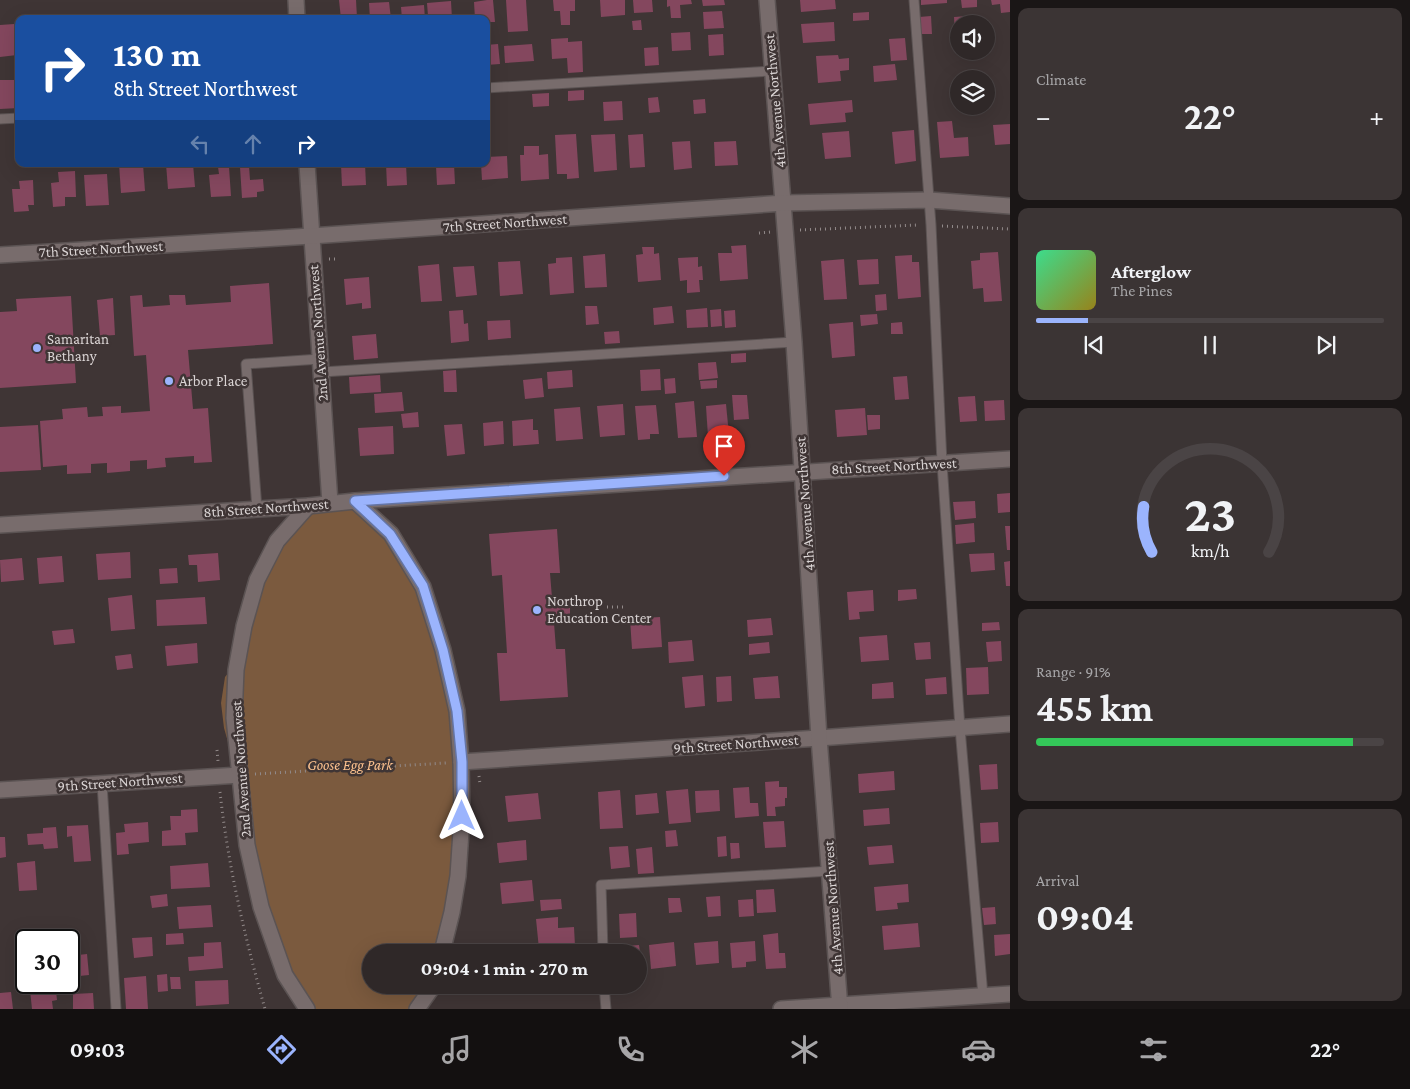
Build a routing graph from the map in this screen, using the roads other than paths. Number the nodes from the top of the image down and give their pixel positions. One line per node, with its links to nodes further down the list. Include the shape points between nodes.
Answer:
1 (296, 0): 4 (street)
2 (767, 0): 5 (street, 4th Avenue Northwest)
3 (914, 0): 10 (lane)
4 (297, 15)
5 (772, 72): 6 (lane); 11 (street, 4th Avenue Northwest)
6 (490, 88)
7 (15, 118): 8 (lane)
8 (0, 119)
9 (307, 167): 13 (street, 2nd Avenue Northwest)
10 (929, 200): 11 (street, 7th Street Northwest); 12 (street, 7th Street Northwest); 18 (lane)
11 (784, 203): 13 (street, 7th Street Northwest); 15 (street, 4th Avenue Northwest)
12 (1010, 206)
13 (311, 236): 14 (street, 7th Street Northwest); 16 (street, 2nd Avenue Northwest)
14 (0, 255)
15 (794, 342): 16 (lane); 19 (street, 4th Avenue Northwest)
16 (321, 366): 21 (street, 2nd Avenue Northwest); 23 (lane, via 246,364)
17 (1010, 459): 18 (street, 8th Street Northwest)
18 (942, 463): 19 (street, 8th Street Northwest); 26 (lane)
19 (803, 472): 20 (street, 8th Street Northwest); 27 (street, 4th Avenue Northwest)
20 (355, 501): 21 (street, 8th Street Northwest); 28 (street, via 390,534 423,586 443,650 457,711)
21 (330, 503): 22 (street, 8th Street Northwest)
22 (308, 506): 23 (street, 8th Street Northwest); 29 (street, 2nd Avenue Northwest, via 277,541 257,580 244,626 236,670 234,718)
23 (257, 509): 24 (street, 8th Street Northwest)
24 (0, 525)
25 (1010, 724): 26 (street, 9th Street Northwest)
26 (960, 728): 27 (street, 9th Street Northwest); 38 (lane)
27 (819, 738): 28 (street, 9th Street Northwest); 32 (street, 4th Avenue Northwest)
28 (462, 762): 33 (street, via 458,876)
29 (240, 775): 30 (street, 9th Street Northwest); 41 (street, 2nd Avenue Northwest, via 247,845 261,907 285,976)
30 (102, 783): 31 (street, 9th Street Northwest); 40 (lane)
31 (0, 790)
32 (830, 871): 34 (lane, via 601,885); 39 (street, 4th Avenue Northwest)
33 (444, 944)
34 (603, 944)
35 (428, 994): 42 (street)
36 (605, 994): 43 (lane)
37 (1010, 994): 38 (street)
38 (983, 996): 39 (street)
39 (840, 1007): 44 (street)
40 (116, 1009)
41 (307, 1009)
42 (417, 1009)
43 (606, 1009)
44 (781, 1009)

